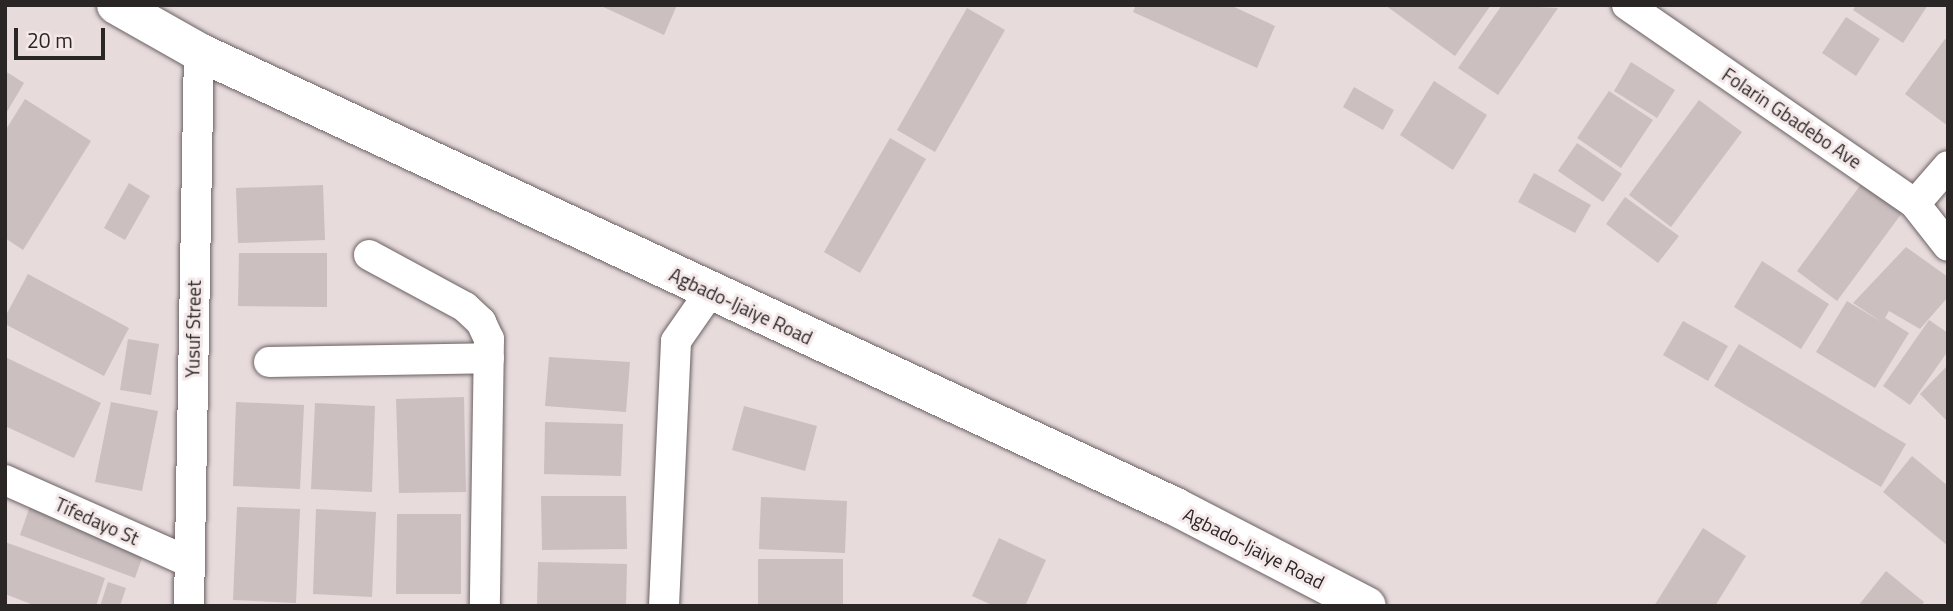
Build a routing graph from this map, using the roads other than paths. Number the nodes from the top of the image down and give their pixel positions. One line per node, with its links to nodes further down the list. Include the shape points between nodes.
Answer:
1 (116, 5): 3 (street, Agbado-Ijaiye Road)
2 (1627, 5): 5 (street, Folarin Gbadebo Ave)
3 (199, 52): 8 (street, Agbado-Ijaiye Road); 12 (street, Yusuf Street)
4 (1948, 166): 5 (street)
5 (1915, 204): 6 (street, Folarin Gbadebo Ave)
6 (1948, 246)
7 (369, 255): 9 (street, via 465,307 481,322 489,339)
8 (710, 292): 15 (street, via 677,341); 16 (street, Agbado-Ijaiye Road, via 1174,506)
9 (489, 358): 10 (street); 14 (street)
10 (269, 362)
11 (5, 480): 12 (street, Tifedayo St)
12 (189, 562): 13 (street, Yusuf Street)
13 (189, 606)
14 (485, 606)
15 (664, 606)
16 (1367, 606)

